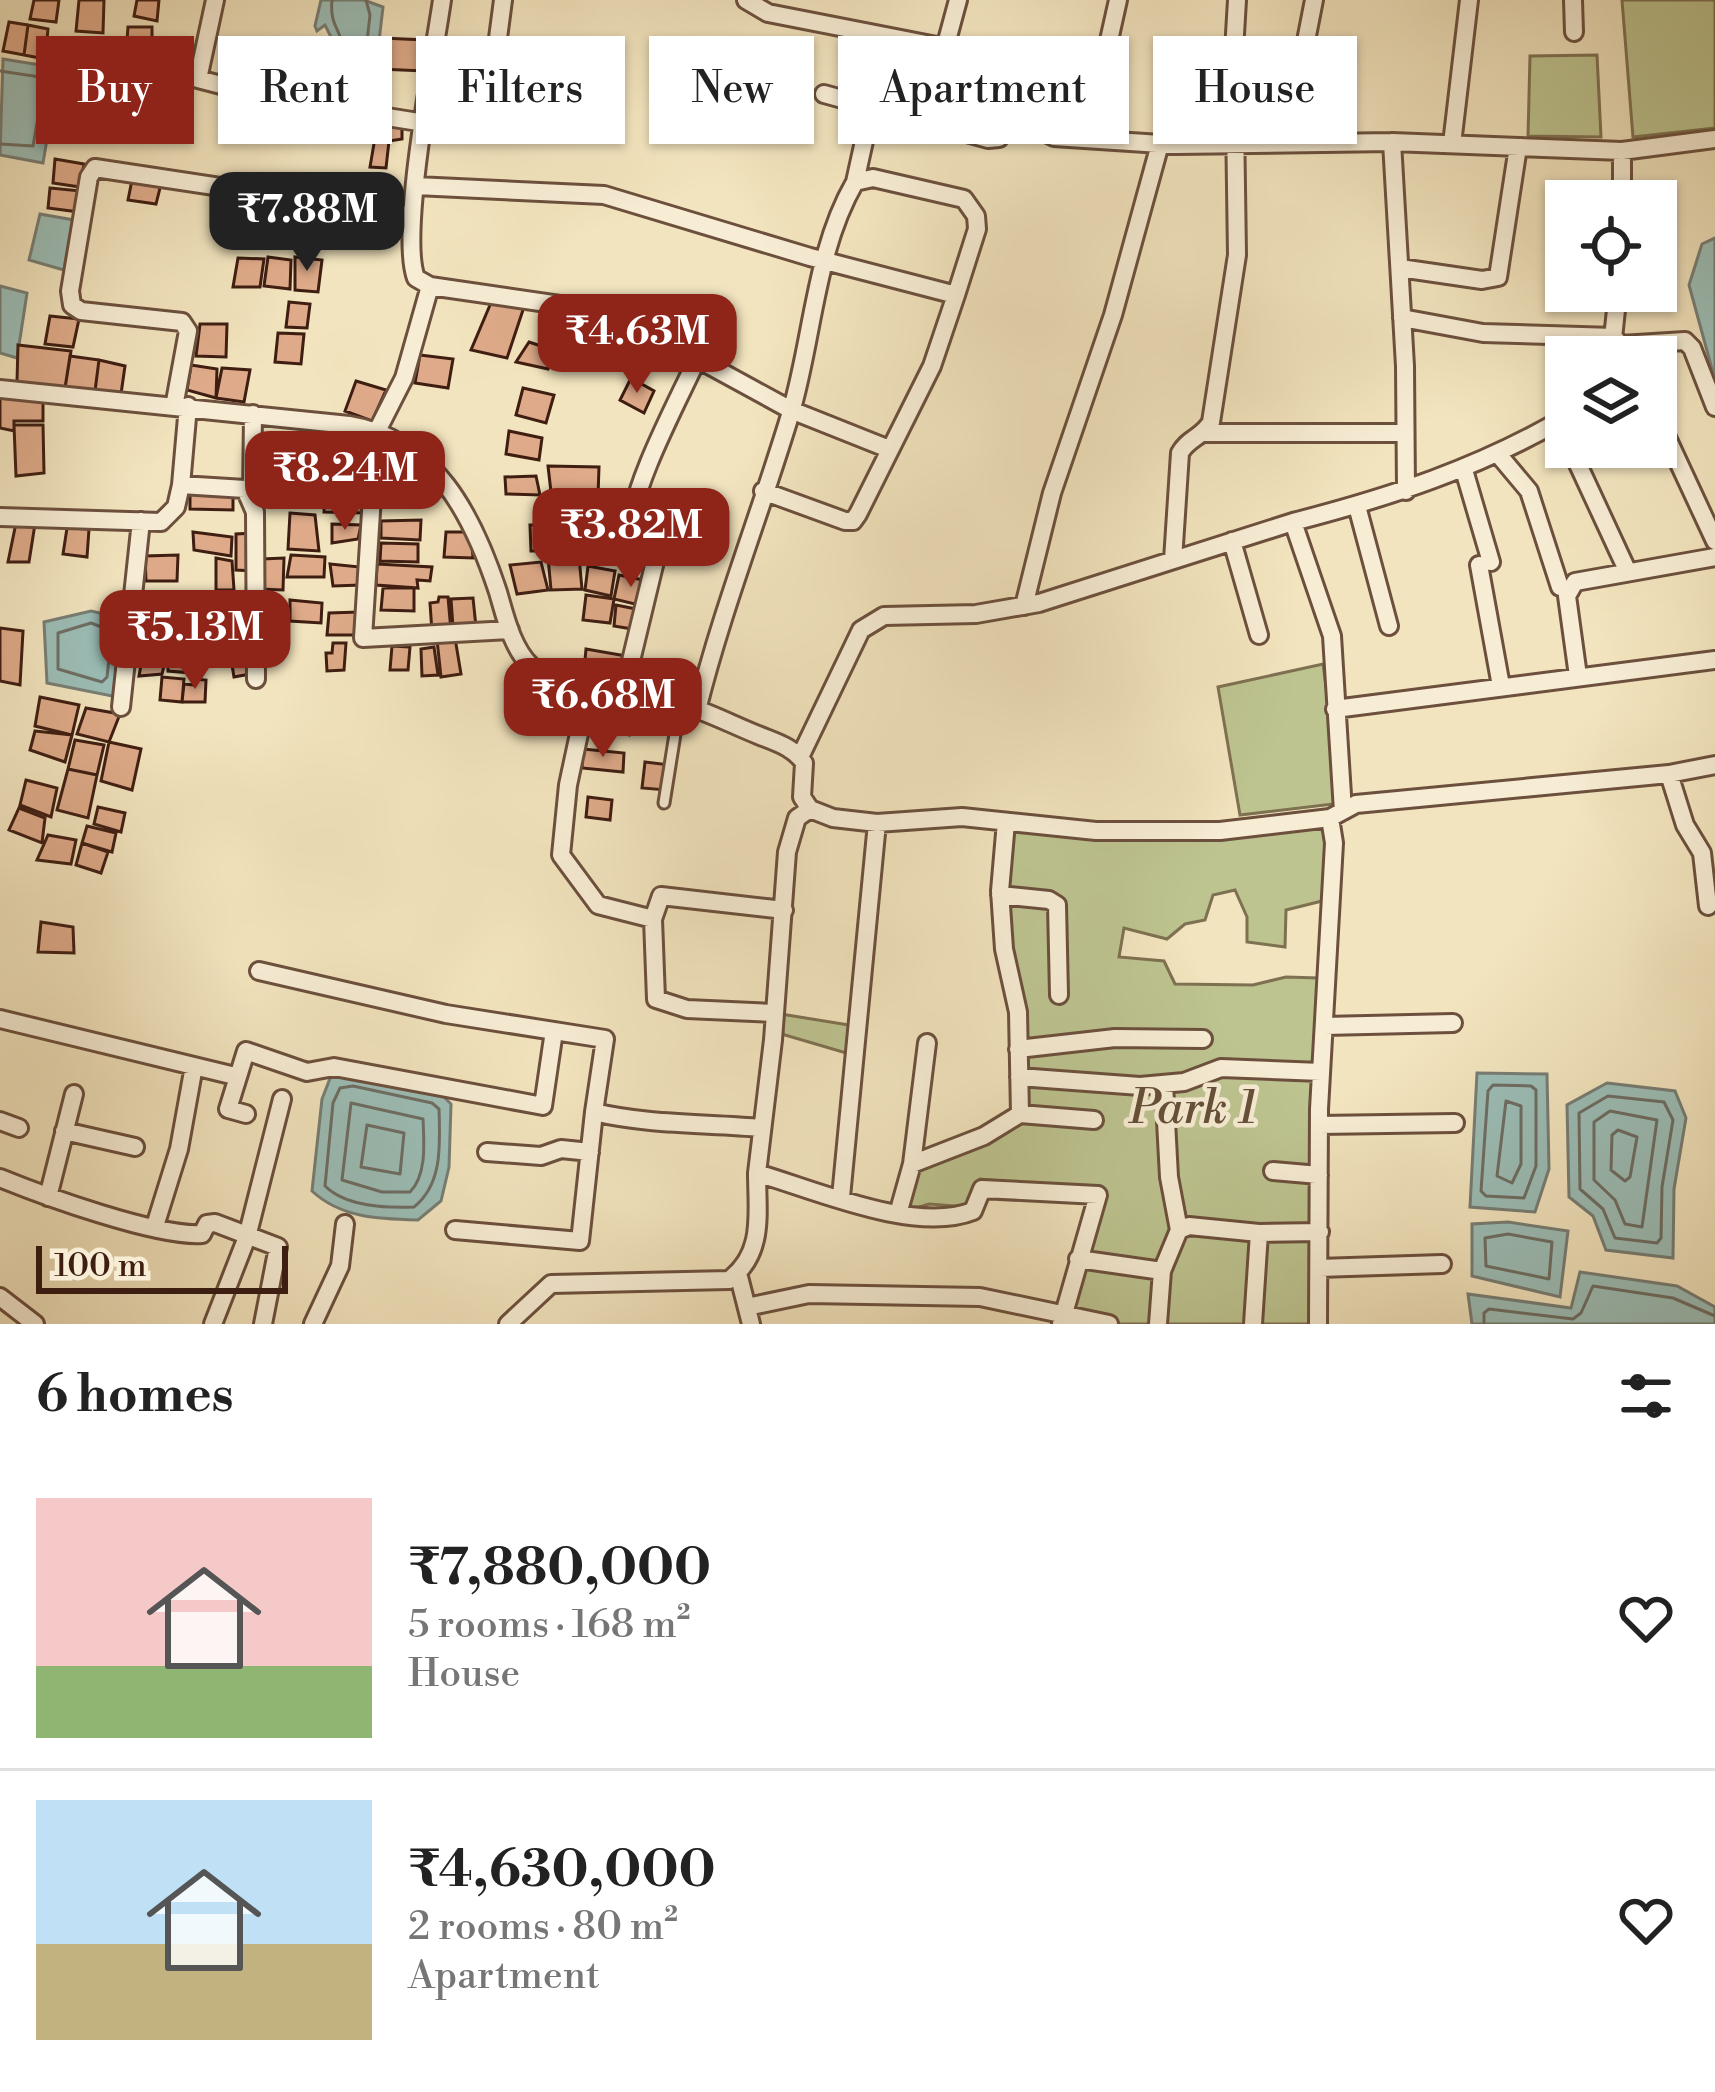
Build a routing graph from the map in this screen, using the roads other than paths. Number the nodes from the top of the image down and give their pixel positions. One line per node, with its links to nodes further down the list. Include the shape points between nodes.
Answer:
1 (214, 0): 21 (street, via 198,79)
2 (442, 0): 12 (street)
3 (503, 0): 13 (street)
4 (746, 0): 14 (street, via 768,13)
5 (958, 0): 15 (street)
6 (1118, 0): 16 (street)
7 (1237, 0): 17 (street)
8 (1314, 0): 18 (street)
9 (1469, 0): 29 (street)
10 (1573, 0): 11 (street)
11 (1574, 32)
12 (437, 36)
13 (498, 36)
14 (882, 36)
15 (948, 36)
16 (1110, 36)
17 (1237, 36)
18 (1307, 36)
19 (824, 94): 20 (street)
20 (838, 98)
21 (416, 122)
22 (1715, 139): 31 (street)
23 (1357, 142): 24 (street)
24 (1392, 142): 29 (street); 37 (street)
25 (422, 144): 34 (street)
26 (863, 144): 33 (street)
27 (1160, 144): 72 (street)
28 (1236, 144): 50 (street, via 1238,255)
29 (1452, 144): 30 (street)
30 (1518, 147): 31 (street); 37 (street, via 1498,277)
31 (1622, 151): 32 (street)
32 (1622, 180)
33 (855, 182): 36 (street); 39 (street, via 873,178 964,199 977,229)
34 (416, 186): 35 (street); 36 (street, via 604,195)
35 (412, 216): 38 (street, via 411,266); 45 (street, via 95,168 72,304 182,322 188,331)
36 (825, 261): 39 (street); 47 (street)
37 (1400, 268): 40 (street)
38 (430, 286): 43 (street, via 601,311); 49 (street, via 404,378)
39 (956, 296): 53 (street)
40 (1402, 318): 41 (street); 52 (street)
41 (1545, 340)
42 (1677, 342): 46 (street, via 1692,348)
43 (697, 359): 47 (street); 81 (street, via 632,524 657,553)
44 (0, 389): 45 (street)
45 (181, 407): 48 (street); 58 (street)
46 (1715, 407)
47 (791, 410): 53 (street); 60 (street)
48 (253, 414): 49 (street); 61 (street)
49 (376, 433): 74 (street, via 404,443 463,504); 74 (street, via 363,638)
50 (1205, 433): 52 (street); 69 (street, via 1180,452)
51 (1545, 433): 54 (street)
52 (1405, 434): 59 (street)
53 (890, 449): 60 (street, via 853,521)
54 (1498, 454): 57 (street); 71 (street, via 1529,491)
55 (1677, 459): 66 (street)
56 (1580, 468): 70 (street)
57 (1464, 470): 59 (street); 79 (street)
58 (181, 485): 61 (street, via 237,488); 64 (street, via 170,517)
59 (1406, 490): 62 (street)
60 (764, 491): 82 (street)
61 (252, 497): 78 (street)
62 (1357, 506): 65 (street); 73 (street)
63 (0, 517): 64 (street)
64 (141, 520): 83 (street)
65 (1293, 522): 67 (street); 84 (street, via 1332,636)
66 (1715, 541)
67 (1232, 542): 69 (street); 75 (street)
68 (1715, 557): 70 (street)
69 (1173, 560): 72 (street)
70 (1627, 570): 77 (street, via 1568,589)
71 (1560, 587)
72 (1024, 606): 85 (street, via 897,614 867,625)
73 (1389, 626)
74 (510, 630): 80 (street, via 531,666)
75 (1258, 635)
76 (1715, 659): 77 (street)
77 (1578, 676): 79 (street)
78 (256, 679)
79 (1501, 686): 84 (street)
80 (589, 687): 81 (street); 96 (street, via 561,855 598,905)
81 (623, 694): 82 (street)
82 (688, 706): 85 (street); 88 (lane)
83 (121, 707)
84 (1335, 709): 90 (street)
85 (800, 757): 89 (street)
86 (1715, 765): 87 (street)
87 (1669, 774): 90 (street, via 1356,804); 94 (street, via 1702,853)
88 (664, 802)
89 (810, 809): 92 (street); 95 (street, via 791,834)
90 (1336, 814): 91 (street, via 1220,831); 102 (street)
91 (1006, 822): 92 (street); 93 (street)
92 (878, 823): 133 (street)
93 (1000, 895): 98 (street, via 1057,905); 106 (street)
94 (1708, 907)
95 (784, 910): 96 (street, via 661,896); 99 (street)
96 (653, 919): 99 (street, via 656,999 687,1010)
97 (259, 970): 103 (street)
98 (1059, 995)
99 (776, 1013): 122 (street)
100 (0, 1019): 107 (street)
101 (1453, 1023): 102 (street)
102 (1324, 1026): 108 (street)
103 (554, 1031): 109 (street, via 543,1106 334,1067 307,1072 246,1051); 114 (street, via 605,1040)
104 (1203, 1039): 106 (street)
105 (926, 1043): 127 (street)
106 (1018, 1049): 110 (street)
107 (194, 1066): 109 (street); 136 (street)
108 (1321, 1072): 111 (street, via 1221,1068); 120 (street)
109 (235, 1076): 115 (street, via 228,1108)
110 (1019, 1077): 111 (street); 116 (street)
111 (1164, 1084): 138 (street)
112 (74, 1094): 123 (street)
113 (282, 1099): 141 (street)
114 (594, 1112): 122 (street, via 634,1122); 126 (street)
115 (246, 1114)
116 (1020, 1114): 117 (street); 127 (street)
117 (1094, 1120)
118 (0, 1121): 121 (street)
119 (1455, 1123): 120 (street)
120 (1319, 1125): 130 (street)
121 (20, 1128)
122 (762, 1128): 129 (street)
123 (64, 1130): 124 (street); 132 (street)
124 (136, 1148)
125 (487, 1152): 126 (street)
126 (590, 1152): 137 (street, via 580,1241)
127 (912, 1163): 134 (street)
128 (1273, 1171): 130 (street)
129 (757, 1173): 133 (street); 146 (street, via 758,1238)
130 (1319, 1175): 139 (street)
131 (0, 1178): 132 (street)
132 (49, 1197): 136 (street)
133 (841, 1197): 134 (street)
134 (898, 1214): 142 (street, via 957,1217 973,1211 982,1189 1098,1195)
135 (345, 1224): 153 (street, via 340,1266)
136 (155, 1226): 141 (street, via 193,1235 215,1223)
137 (454, 1230)
138 (1179, 1230): 140 (street); 145 (street)
139 (1320, 1232): 140 (street); 144 (street)
140 (1259, 1233): 157 (street)
141 (247, 1237): 151 (street); 152 (street, via 278,1246)
142 (1078, 1259): 145 (street); 149 (street)
143 (1442, 1264): 144 (street)
144 (1319, 1268): 158 (street)
145 (1162, 1271): 156 (street)
146 (738, 1273): 148 (street); 154 (street, via 729,1280 551,1284)
147 (0, 1298): 150 (street)
148 (749, 1316): 149 (street, via 809,1294 896,1294 980,1297)
149 (1062, 1321): 155 (street)
150 (35, 1324)
151 (213, 1324)
152 (263, 1324)
153 (313, 1324)
154 (508, 1324)
155 (1109, 1324)
156 (1158, 1324)
157 (1253, 1324)
158 (1318, 1324)

